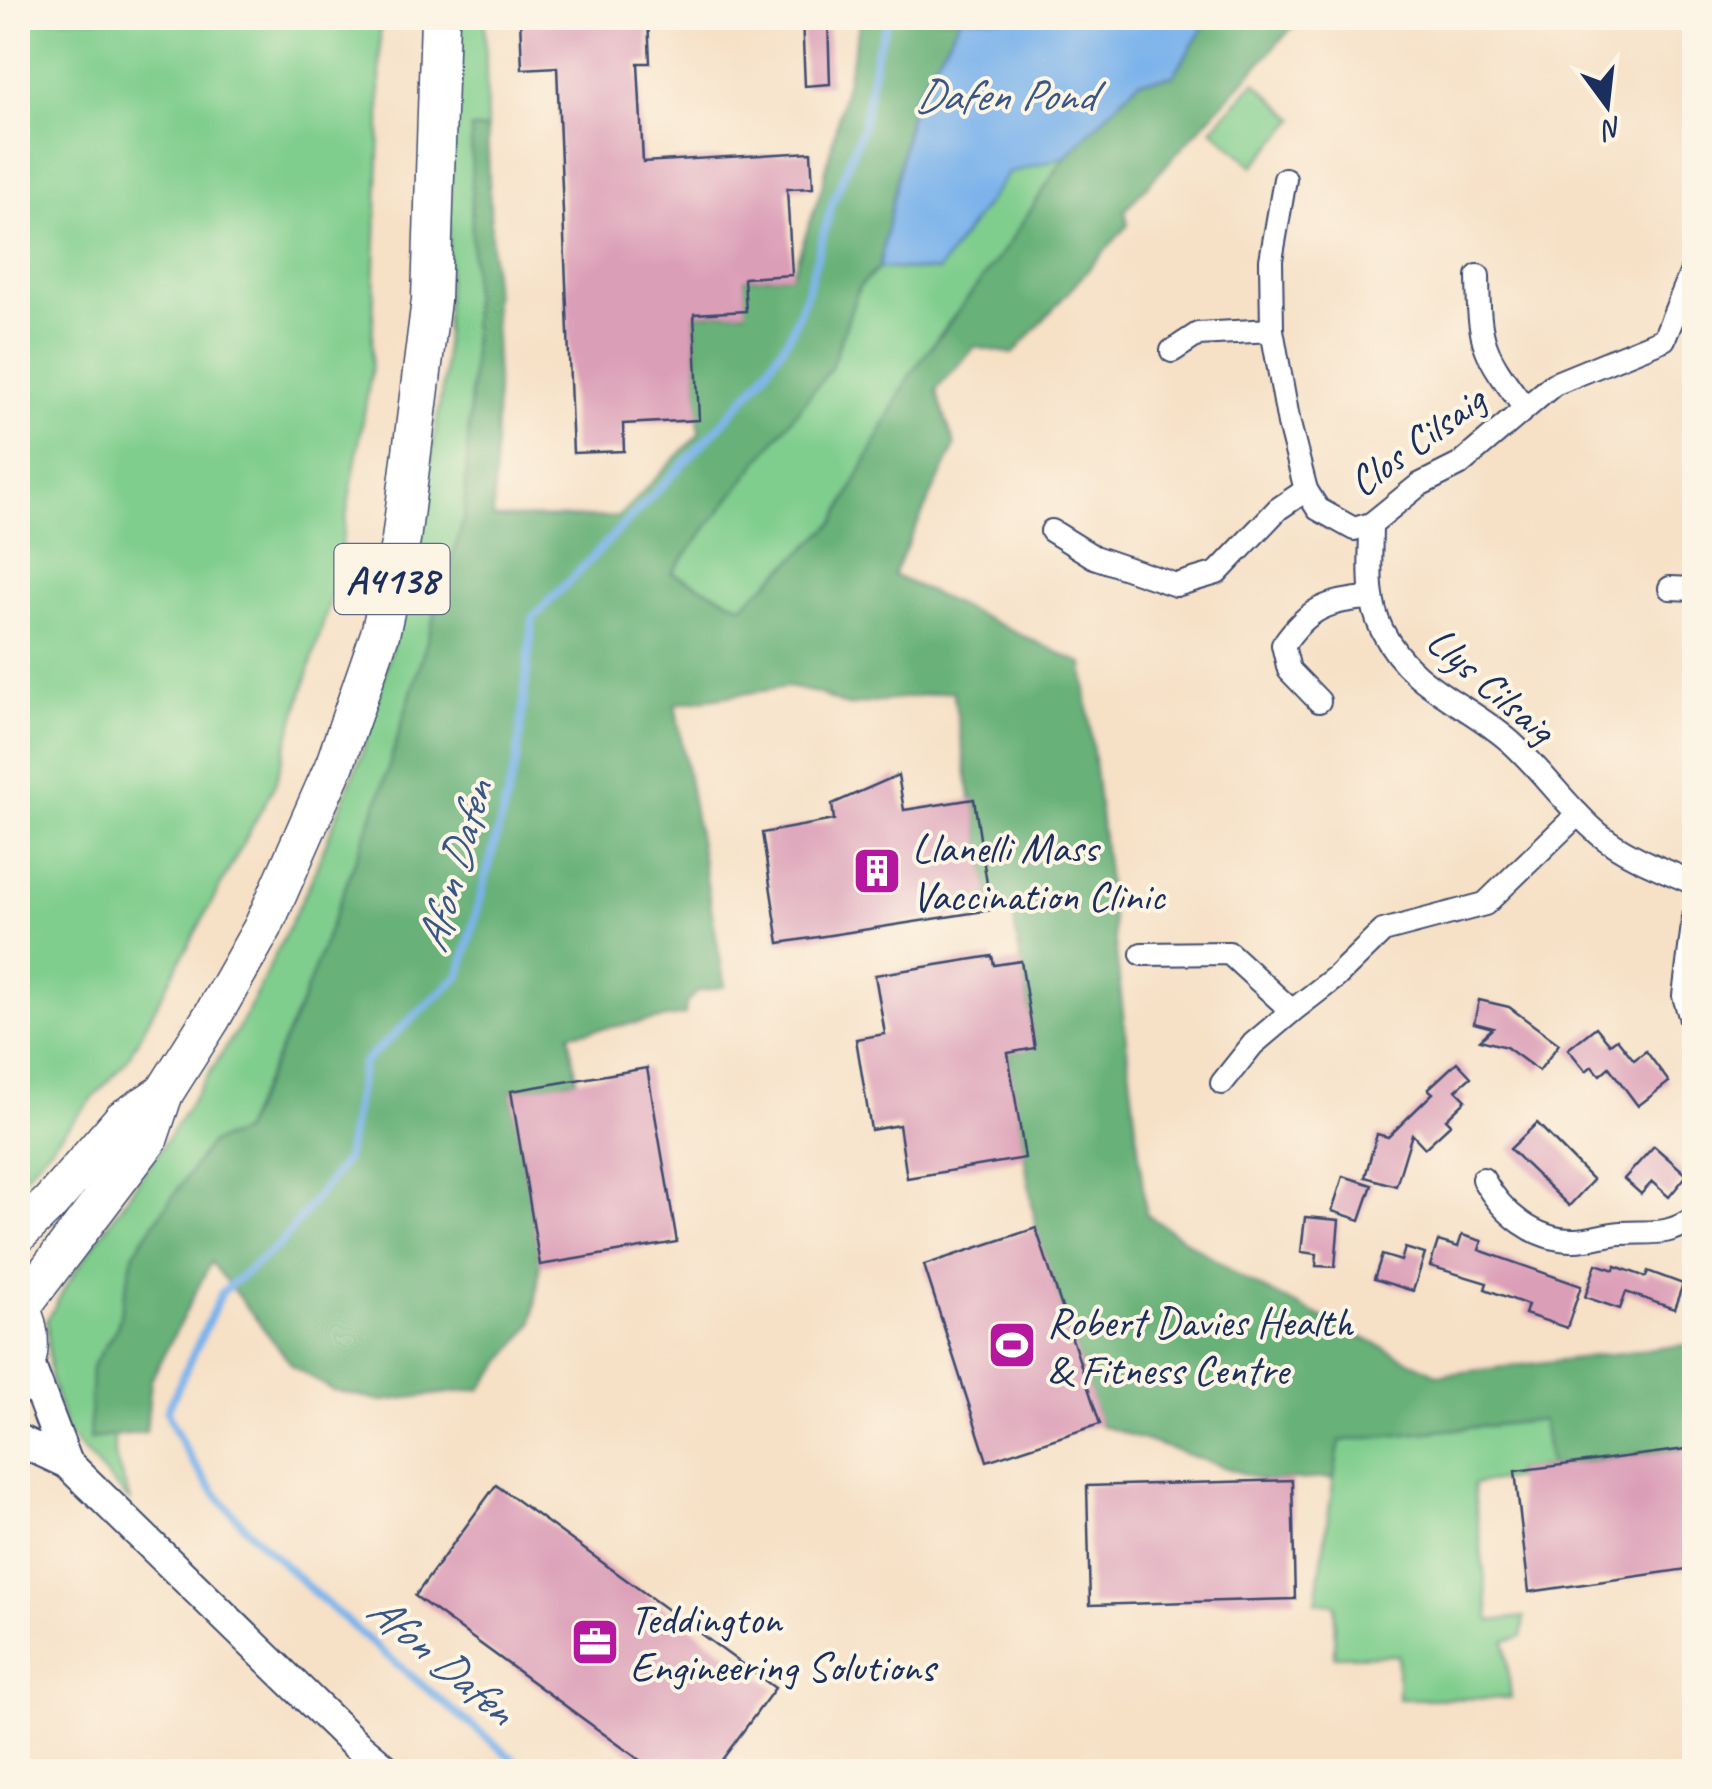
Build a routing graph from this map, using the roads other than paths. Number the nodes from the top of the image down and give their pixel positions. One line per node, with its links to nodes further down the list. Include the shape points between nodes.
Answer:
1 (440, 18): 22 (highway, A4138, via 429,318 401,540 380,634 287,878)
2 (1285, 179): 5 (street, Clos Cilsaig, via 1271,260)
3 (1694, 266): 7 (street, Clos Cilsaig, via 1664,338 1554,384)
4 (1478, 276): 7 (street, Clos Cilsaig, via 1482,344)
5 (1272, 330): 6 (street, via 1198,334); 8 (street, Clos Cilsaig)
6 (1172, 351)
7 (1524, 407): 9 (street, Clos Cilsaig, via 1459,464)
8 (1306, 490): 9 (street, Clos Cilsaig, via 1318,509 1354,530); 10 (street, Clos Cilsaig, via 1217,573 1176,586 1094,557)
9 (1372, 524): 13 (street, Llys Cilsaig)
10 (1052, 531)
11 (1670, 588): 12 (street)
12 (1694, 589)
13 (1372, 598): 14 (street, via 1324,605 1295,626 1283,645 1289,670); 15 (street, Llys Cilsaig, via 1381,628 1408,670 1513,744)
14 (1319, 701)
15 (1578, 814): 16 (street, Llys Cilsaig, via 1622,850); 19 (street, via 1485,904 1383,931)
16 (1694, 883)
17 (1694, 917): 20 (street, via 1684,996)
18 (1142, 954): 19 (street, via 1229,953)
19 (1292, 1012): 21 (street)
20 (1694, 1028)
21 (1222, 1083)
22 (164, 1093): 25 (highway, A4138, via 124,1119); 26 (highway, A4138, via 148,1140)
23 (1483, 1180): 24 (street, via 1516,1220 1550,1239 1660,1234)
24 (1694, 1218)
25 (18, 1234)
26 (19, 1305): 27 (highway, via 28,1324)
27 (23, 1374): 29 (main road)
28 (18, 1440): 29 (main road)
29 (67, 1462): 30 (main road)
30 (389, 1772)

